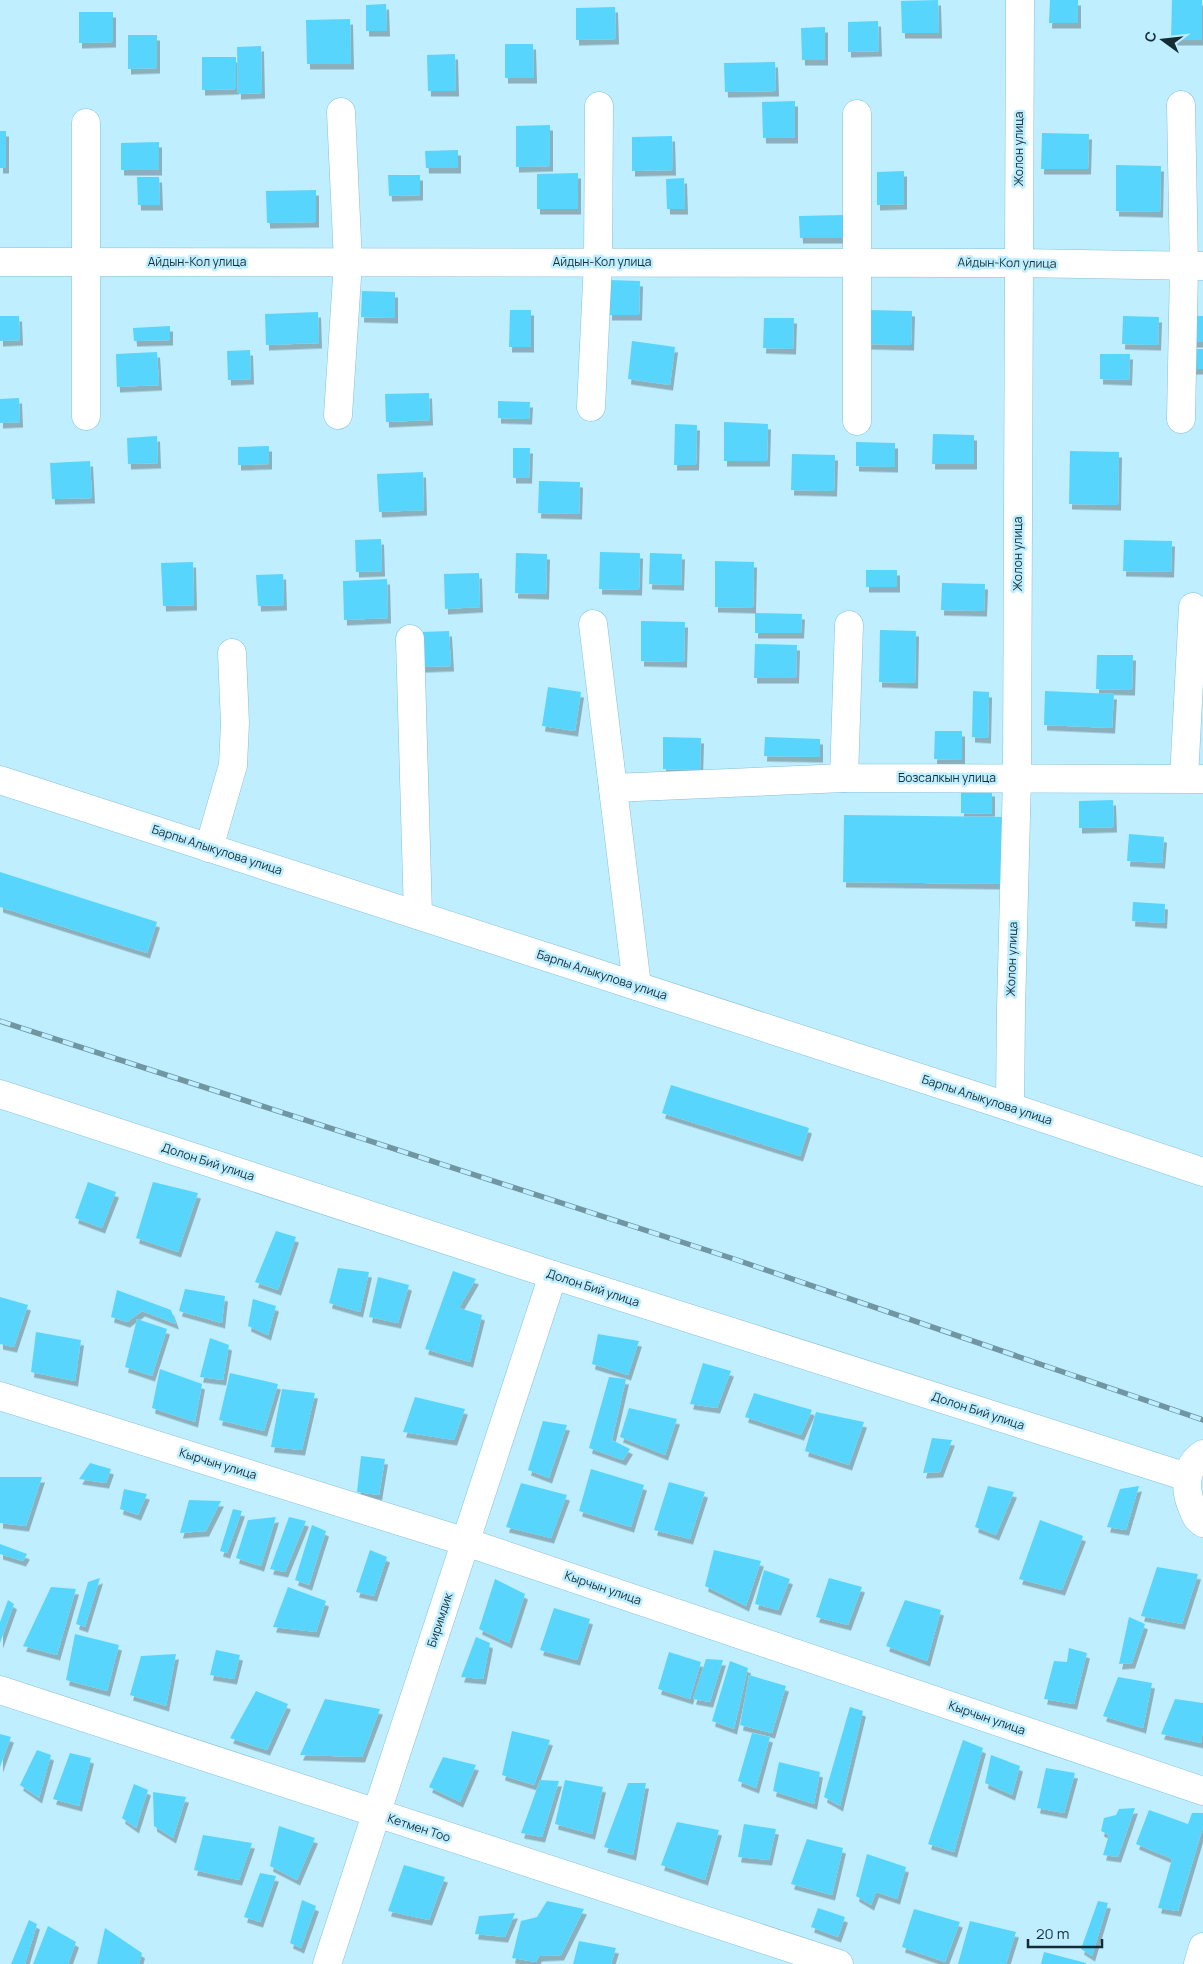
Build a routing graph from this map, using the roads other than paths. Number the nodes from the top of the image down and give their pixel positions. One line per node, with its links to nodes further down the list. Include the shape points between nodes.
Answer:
1 (1020, 0): 12 (street, Жолон улица)
2 (1181, 105): 13 (street)
3 (599, 106): 10 (street)
4 (341, 112): 9 (street)
5 (857, 114): 11 (street)
6 (86, 123): 8 (street)
7 (0, 262): 8 (street, Айдын-Кол улица)
8 (86, 262): 9 (street, Айдын-Кол улица); 16 (street)
9 (348, 262): 10 (street, Айдын-Кол улица); 15 (street)
10 (598, 262): 11 (street, Айдын-Кол улица); 14 (street)
11 (858, 262): 12 (street, Айдын-Кол улица); 18 (street)
12 (1018, 263): 13 (street, Айдын-Кол улица); 25 (street, Жолон улица)
13 (1193, 266): 17 (street)
14 (591, 407)
15 (338, 415)
16 (86, 416)
17 (1181, 419)
18 (857, 420)
19 (1193, 607): 26 (street)
20 (593, 624): 28 (street)
21 (849, 625): 24 (street)
22 (410, 639): 30 (street)
23 (232, 653): 29 (street, via 233,765)
24 (844, 778): 25 (street, Бозсалкын улица); 28 (street, Бозсалкын улица)
25 (1017, 778): 26 (street, Бозсалкын улица); 33 (street, Жолон улица)
26 (1193, 779)
27 (0, 780): 29 (street, Барпы Алыкулова улица)
28 (613, 788): 31 (street)
29 (209, 848): 30 (street, Барпы Алыкулова улица)
30 (418, 916): 31 (street, Барпы Алыкулова улица)
31 (637, 986): 33 (street, Барпы Алыкулова улица)
32 (0, 1094): 35 (street, Долон Бий улица)
33 (1010, 1107): 34 (street, Барпы Алыкулова улица)
34 (1203, 1172)
35 (553, 1275): 38 (street, Долон Бий улица); 40 (street, Биримдик)
36 (0, 1396): 40 (street, Кырчын улица)
37 (1203, 1454): 38 (street, via 1196,1459)
38 (1186, 1477): 39 (street, via 1187,1496 1198,1520)
39 (1203, 1522)
40 (466, 1542): 42 (street, Кырчын улица); 43 (street, Биримдик)
41 (0, 1690): 43 (street, Кетмен Тоо)
42 (1203, 1791)
43 (376, 1814): 45 (street, Биримдик); 46 (street, Кетмен Тоо)
44 (1203, 1947): 47 (street)
45 (327, 1964)
46 (839, 1964)
47 (1198, 1964)

